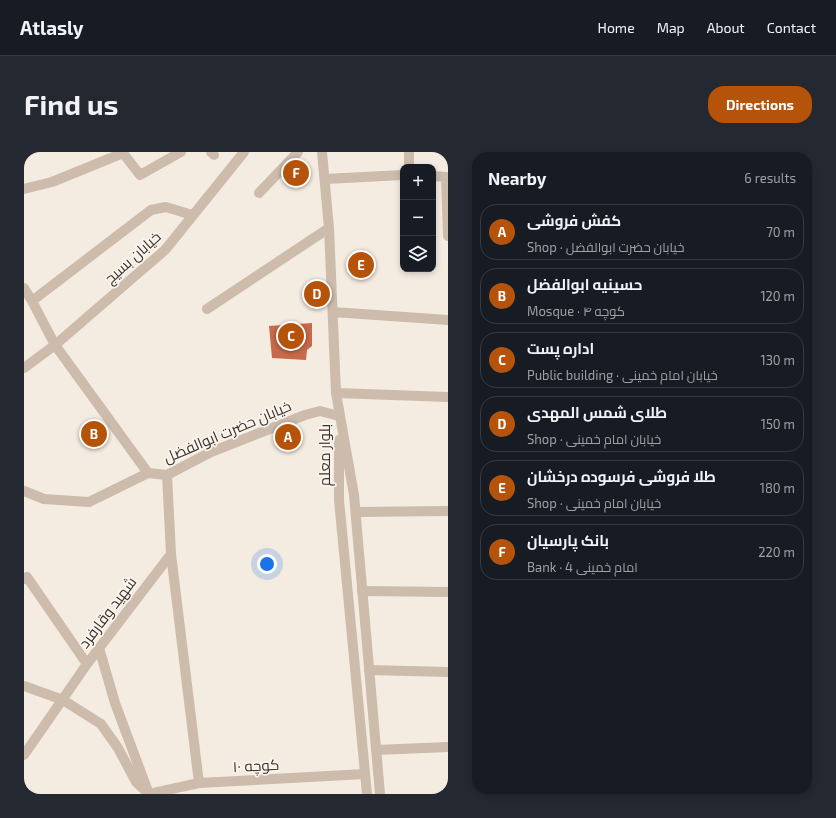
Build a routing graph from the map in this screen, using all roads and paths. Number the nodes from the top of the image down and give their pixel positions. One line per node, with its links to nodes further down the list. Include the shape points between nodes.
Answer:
1 (181, 152): 11 (street, via 140,174 123,153 52,182)
2 (244, 152): 13 (street, خیابان بسیج)
3 (298, 152): 12 (street)
4 (322, 152): 10 (street)
5 (409, 152): 6 (street)
6 (409, 164)
7 (400, 175): 10 (street)
8 (436, 176): 9 (street)
9 (447, 177): 15 (street)
10 (325, 179): 14 (street)
11 (24, 189)
12 (259, 193)
13 (192, 215): 17 (street, via 166,207 152,210); 21 (street, خیابان بسیج, via 166,250)
14 (329, 228): 18 (street); 19 (street)
15 (448, 236)
16 (24, 288): 17 (street)
17 (32, 301): 21 (street)
18 (207, 309)
19 (334, 312): 20 (street); 23 (street)
20 (448, 320)
21 (55, 345): 22 (street, خیابان بسیج); 26 (street)
22 (24, 368)
23 (336, 392): 24 (street); 25 (street)
24 (448, 397)
25 (339, 416): 27 (street, خیابان حضرت ابوالفضل, via 320,411 305,415 211,452); 30 (street, بلوار معلم); 44 (street, بلوار معلم, via 340,500)
26 (148, 473): 27 (street, خیابان حضرت ابوالفضل); 28 (street, via 89,502 44,499)
27 (167, 475): 31 (street)
28 (24, 491)
29 (448, 511): 30 (street)
30 (356, 512): 33 (street, بلوار معلم)
31 (171, 554): 35 (street, شهید وقارفرد); 45 (street)
32 (25, 576): 36 (street)
33 (362, 591): 34 (street); 37 (street, بلوار معلم)
34 (448, 592)
35 (99, 648): 36 (street, شهید وقارفرد); 46 (street, via 115,702)
36 (87, 664): 40 (street, شهید وقارفرد)
37 (369, 670): 38 (street); 42 (street, بلوار معلم)
38 (448, 672)
39 (24, 686): 40 (street)
40 (63, 700): 43 (street, شهید وقارفرد); 46 (street, via 101,724 118,748 136,782)
41 (448, 747): 42 (street)
42 (376, 750): 48 (street, بلوار معلم)
43 (24, 755)
44 (365, 774): 45 (street, کوچه ۱۰); 47 (street, بلوار معلم)
45 (199, 784): 46 (street, کوچه ۱۰)
46 (149, 794)
47 (367, 794)
48 (380, 794)

